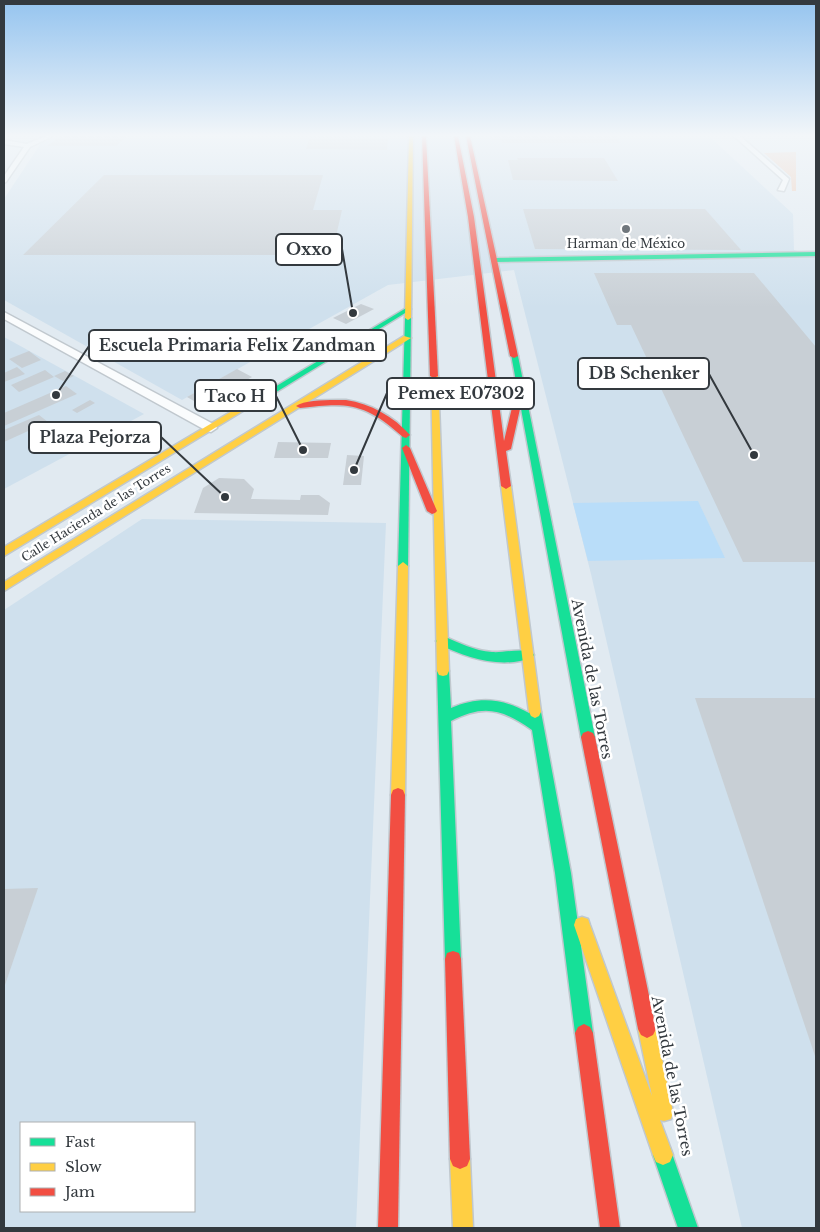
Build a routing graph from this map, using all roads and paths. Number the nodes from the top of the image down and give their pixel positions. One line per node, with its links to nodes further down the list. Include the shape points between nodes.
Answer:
1 (410, 193): 7 (main road)
2 (429, 193): 5 (main road)
3 (467, 193): 6 (main road)
4 (479, 193): 8 (main road, Avenida de las Torres)
5 (426, 210): 7 (main road); 23 (main road)
6 (471, 217): 8 (main road); 22 (main road)
7 (410, 229): 12 (main road)
8 (488, 239): 11 (main road, Avenida de las Torres)
9 (816, 254): 11 (main road)
10 (816, 260): 11 (main road)
11 (495, 262): 17 (main road, Avenida de las Torres)
12 (408, 309): 14 (main road); 15 (main road, Calle Hacienda de las Torres)
13 (4, 315): 19 (street)
14 (407, 338): 16 (main road, Calle Hacienda de las Torres); 20 (main road)
15 (325, 359): 16 (main road); 19 (main road, Calle Hacienda de las Torres)
16 (353, 371): 18 (main road, Calle Hacienda de las Torres)
17 (520, 391): 22 (main road); 32 (main road, Avenida de las Torres)
18 (293, 407): 20 (main road, via 326,402 361,404 387,416); 24 (main road, Calle Hacienda de las Torres)
19 (211, 428): 24 (main road, Calle Hacienda de las Torres)
20 (406, 435): 21 (main road)
21 (406, 448): 23 (main road); 35 (main road)
22 (502, 467): 27 (main road)
23 (440, 530): 26 (main road)
24 (10, 562): 25 (main road, Calle Hacienda de las Torres)
25 (4, 587)
26 (442, 641): 27 (main road, via 488,660); 28 (main road)
27 (528, 655): 29 (main road)
28 (444, 718): 29 (main road, via 470,704 498,704); 31 (main road)
29 (537, 726): 30 (main road)
30 (563, 873): 37 (main road); 38 (main road)
31 (458, 1094): 34 (main road); 36 (main road)
32 (666, 1122)
33 (670, 1141): 38 (main road, Avenida de las Torres)
34 (473, 1182)
35 (388, 1228)
36 (463, 1228)
37 (610, 1228)
38 (688, 1228)

